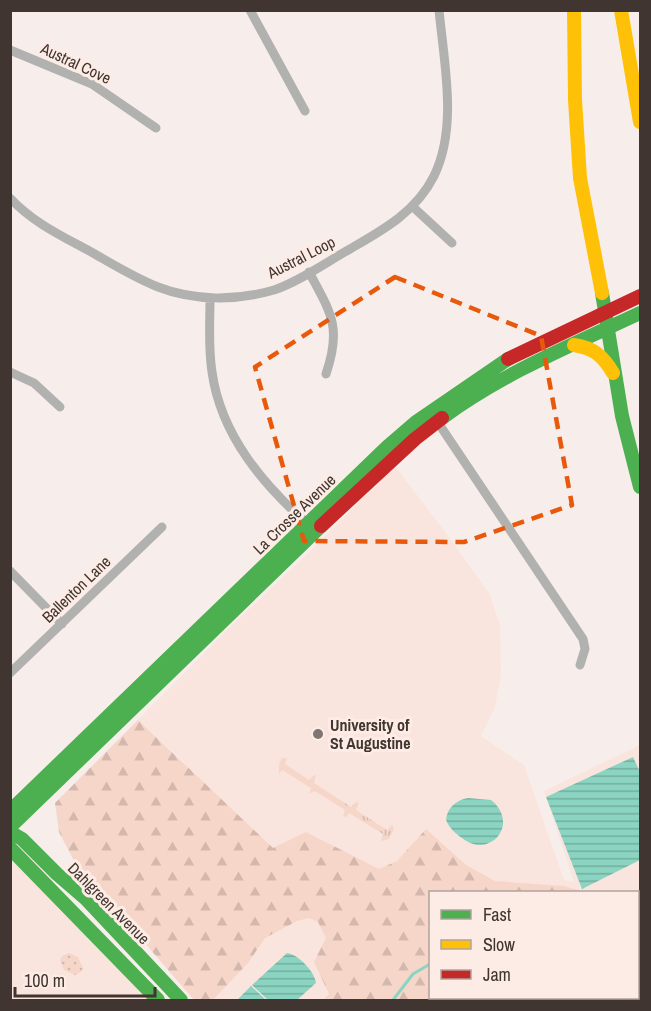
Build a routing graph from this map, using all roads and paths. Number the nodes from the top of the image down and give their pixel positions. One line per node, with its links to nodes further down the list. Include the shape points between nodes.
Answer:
1 (250, 10): 6 (street)
2 (439, 10): 10 (street, Austral Loop, via 448,113 446,138 434,177)
3 (574, 10): 15 (main road, via 580,178)
4 (621, 10): 7 (main road)
5 (10, 50): 8 (street, Austral Cove, via 92,84)
6 (305, 111)
7 (640, 122)
8 (156, 128)
9 (10, 198): 14 (street, Austral Loop, via 41,224 142,280 175,292)
10 (412, 206): 11 (street); 12 (street, Austral Loop, via 387,228)
11 (452, 243)
12 (309, 272): 14 (street, Austral Loop, via 274,289); 20 (street, via 333,321 334,347)
13 (640, 296): 15 (main road, La Crosse Avenue)
14 (210, 298): 26 (street, via 212,371 226,422 257,471)
15 (606, 313): 17 (main road); 26 (main road, La Crosse Avenue, via 503,361 440,404 387,447)
16 (640, 313): 17 (main road, La Crosse Avenue)
17 (608, 328): 18 (main road, La Crosse Avenue); 21 (main road)
18 (574, 345): 21 (main road, via 588,347 604,358); 23 (main road, La Crosse Avenue, via 509,375)
19 (10, 372): 22 (street, via 34,383)
20 (326, 374)
21 (617, 380): 24 (main road)
22 (60, 407)
23 (437, 421): 26 (main road, La Crosse Avenue); 29 (street, via 583,639 585,649)
24 (640, 487)
25 (162, 527): 28 (street, Ballenton Lane)
26 (311, 527): 31 (main road, La Crosse Avenue); 32 (main road, La Crosse Avenue)
27 (10, 571): 28 (street)
28 (62, 624): 30 (street, Ballenton Lane)
29 (580, 665)
30 (10, 673)
31 (10, 811)
32 (10, 827)
33 (10, 832): 36 (main road, Dahlgreen Avenue, via 86,899)
34 (10, 848): 35 (main road, Dahlgreen Avenue)
35 (158, 1000)
36 (181, 1000)

